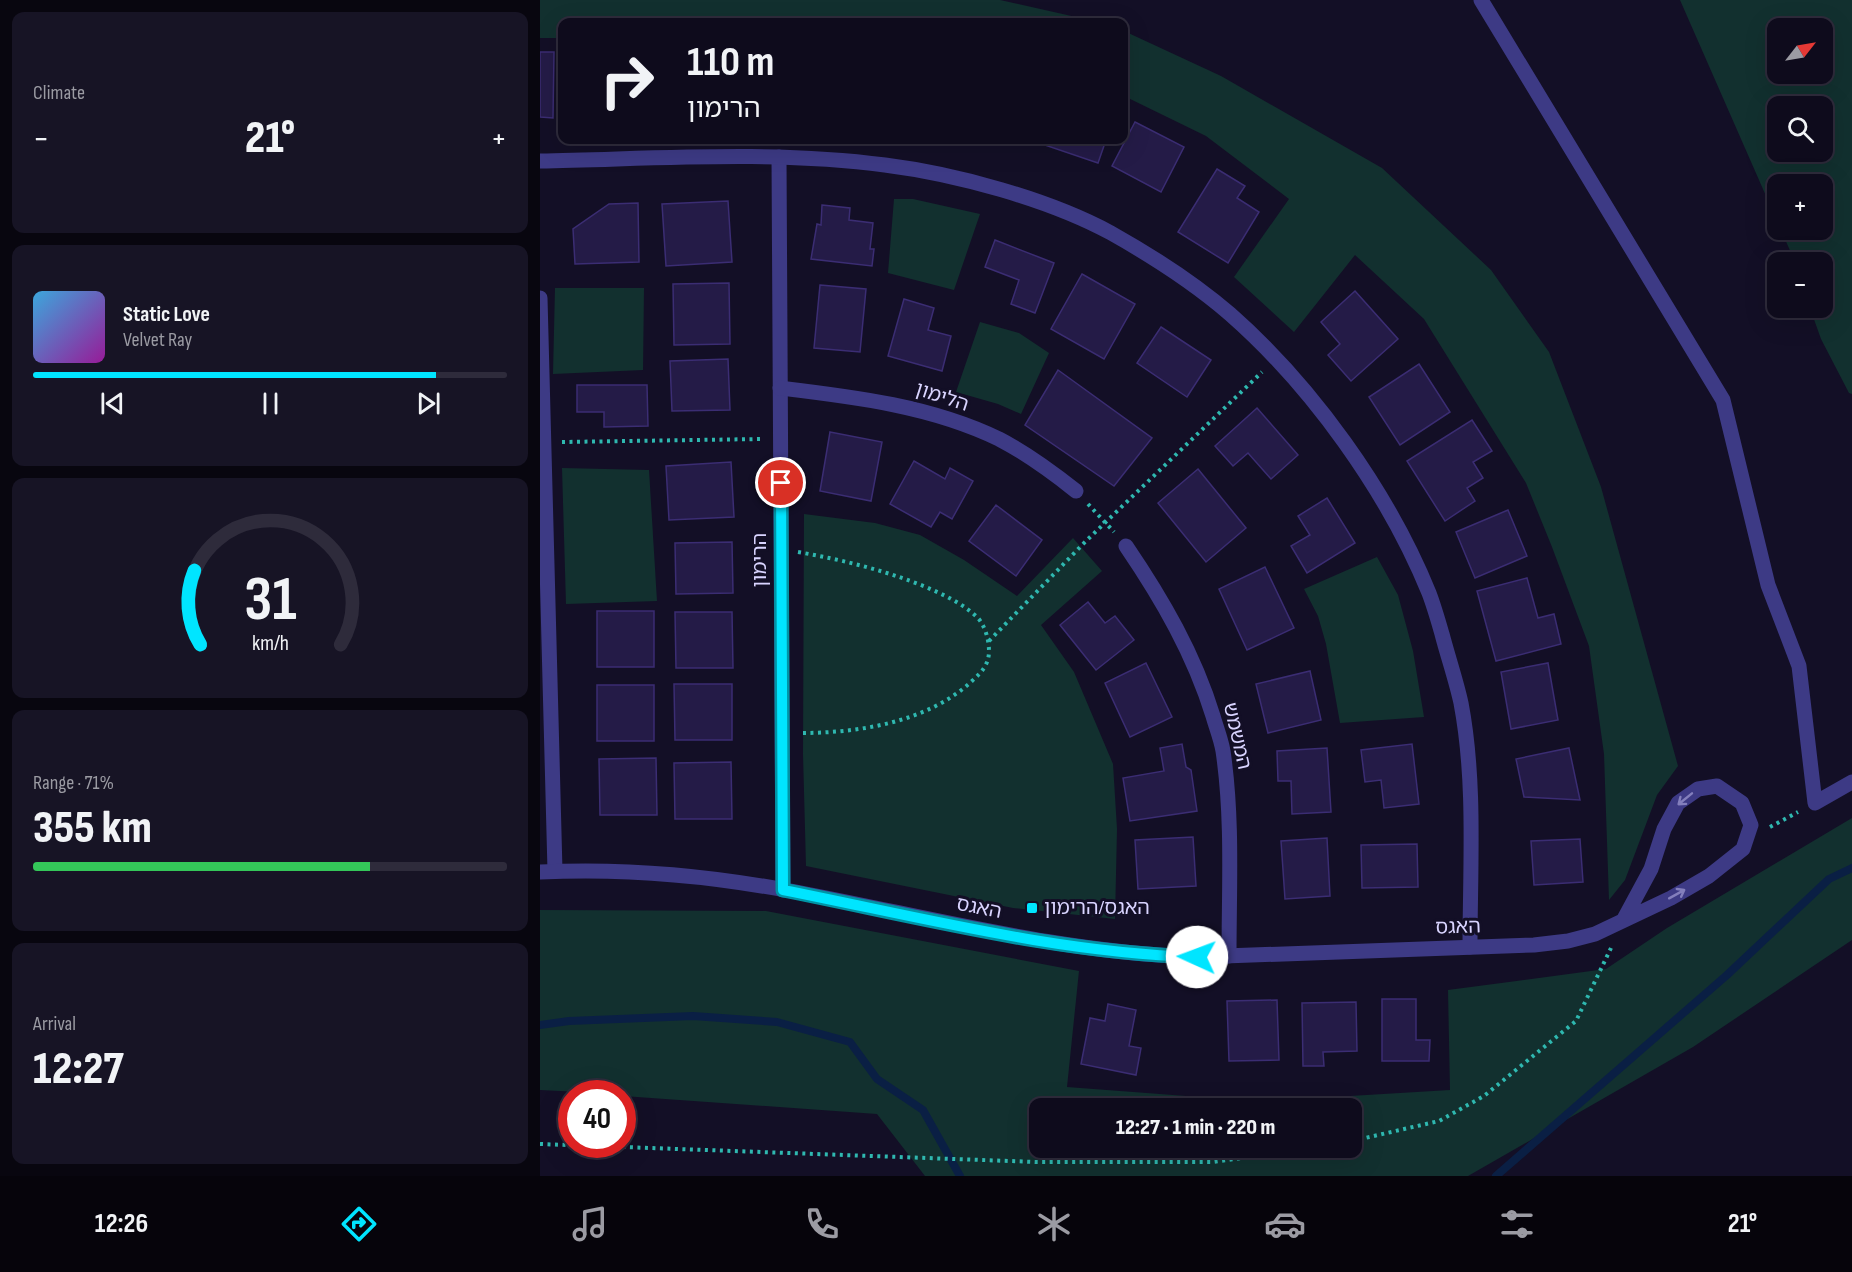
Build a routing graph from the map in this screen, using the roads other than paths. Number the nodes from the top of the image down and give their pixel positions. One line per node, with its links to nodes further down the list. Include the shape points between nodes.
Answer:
1 (1480, 0): 8 (street, via 1723,400 1768,585 1799,666 1815,804)
2 (779, 157): 3 (street); 5 (street, הרימון); 12 (street, via 886,165 940,175 1052,206 1111,233 1179,276 1229,313 1276,359 1325,416 1365,474 1403,538 1430,595 1461,704 1466,747)
3 (540, 161)
4 (540, 298): 9 (street)
5 (780, 388): 6 (street, הלימון, via 873,400 947,418 1000,440); 10 (street, הרימון)
6 (1076, 490)
7 (1126, 546): 13 (street, המשמש, via 1158,593 1186,645 1223,748 1229,808)
8 (1852, 782)
9 (547, 872): 10 (street, האגס, via 649,873)
10 (783, 890): 13 (street, האגס, via 1065,945 1148,956)
11 (1624, 919): 11 (street, האגס, one-way to 11, via 1709,876 1743,849 1751,825 1742,803 1716,786 1698,789 1678,803 1664,828 1651,869); 12 (street, האגס, via 1595,934 1568,941)
12 (1470, 947): 13 (street, האגס)
13 (1229, 956)

